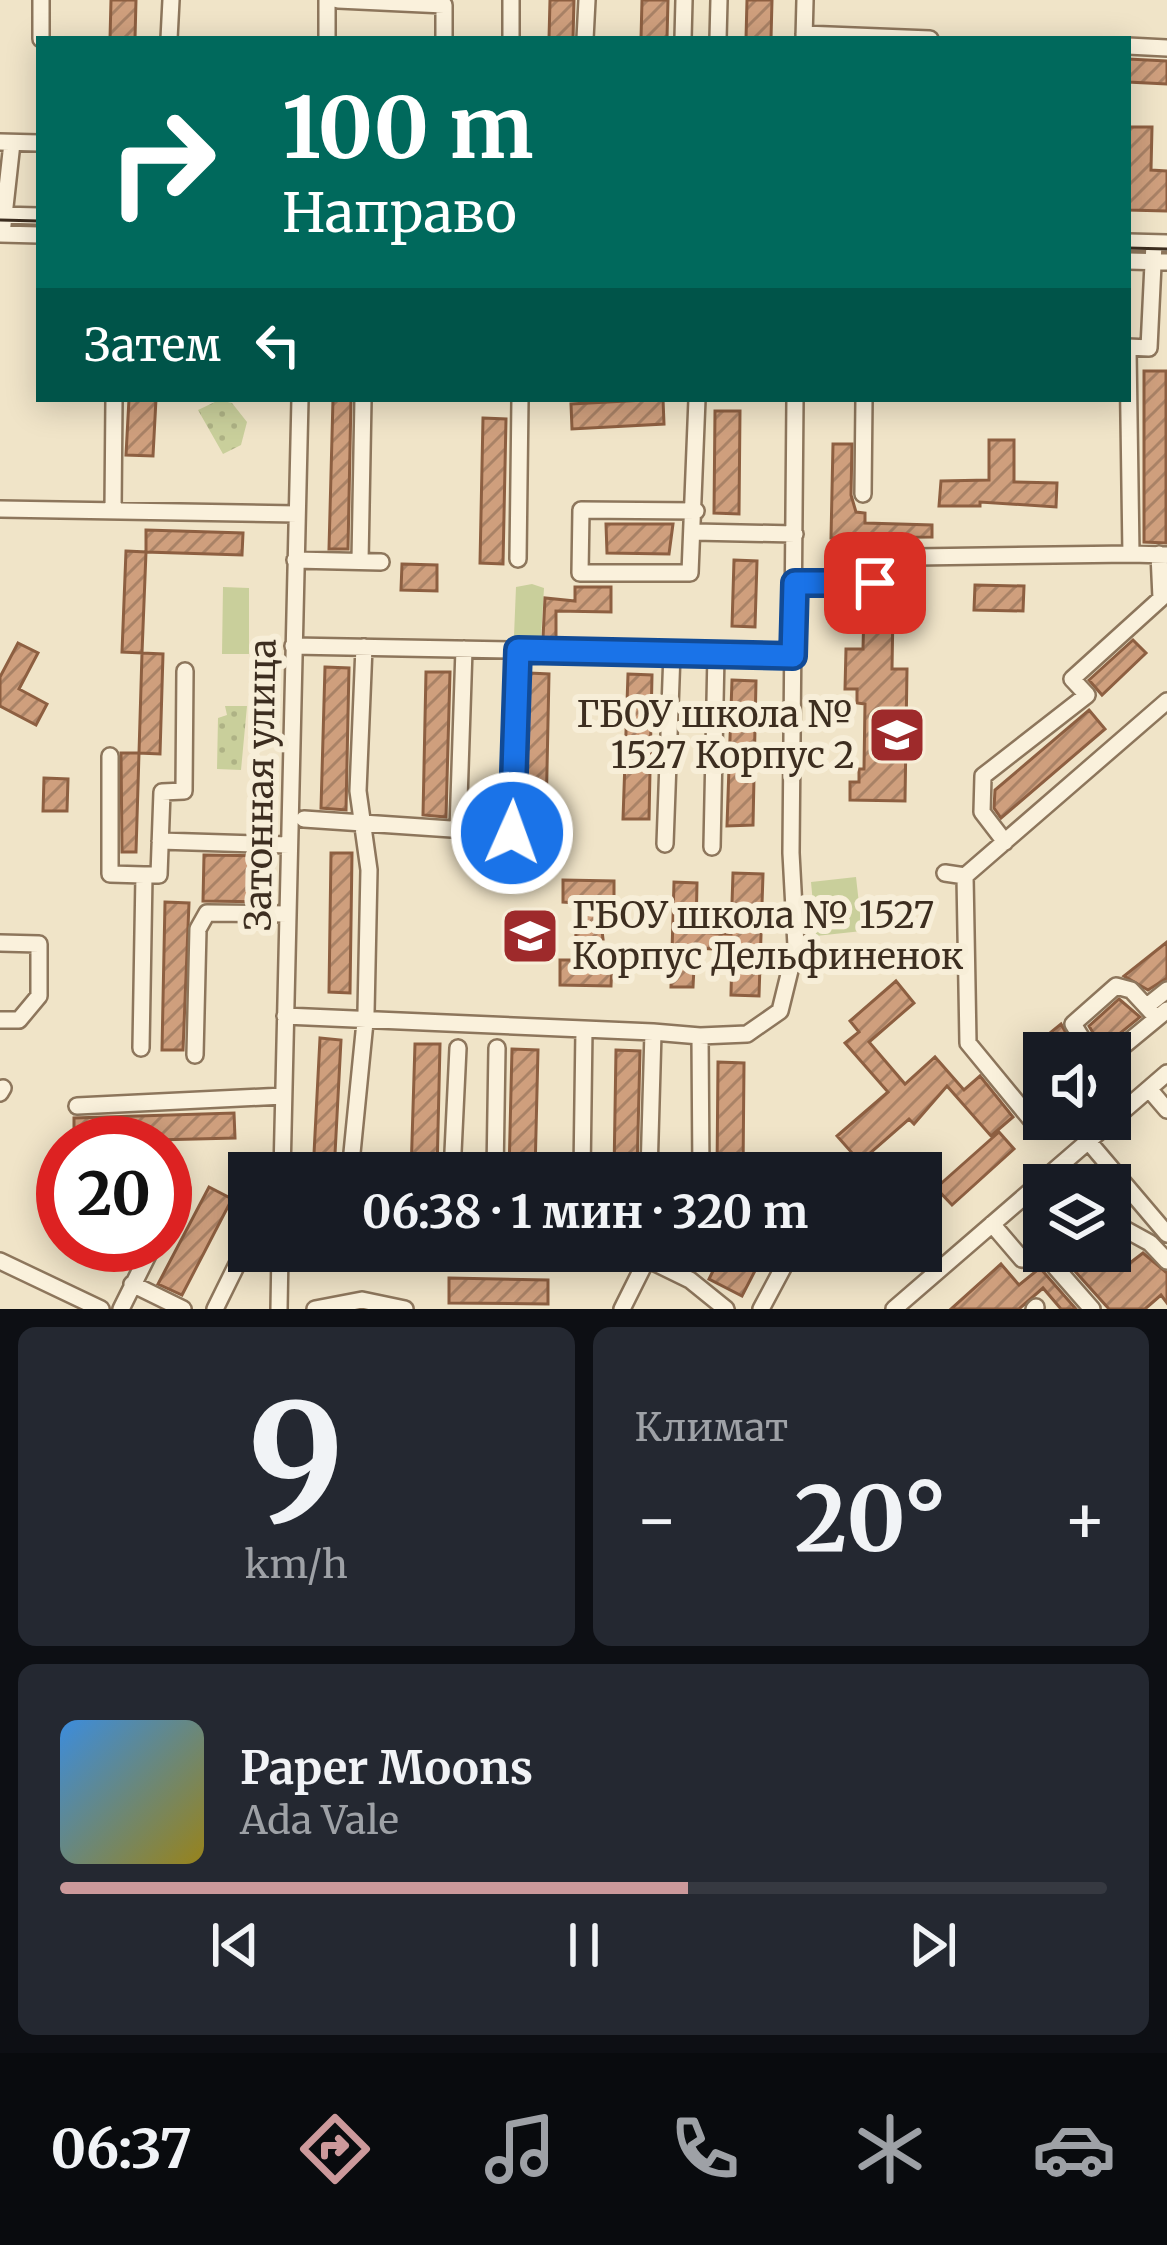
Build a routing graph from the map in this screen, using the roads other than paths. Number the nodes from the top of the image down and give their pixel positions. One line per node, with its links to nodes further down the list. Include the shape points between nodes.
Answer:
1 (41, 0): 10 (street)
2 (171, 0): 11 (street)
3 (328, 0): 12 (street)
4 (338, 0): 13 (street, via 444,5)
5 (512, 0): 14 (street)
6 (587, 0): 15 (street)
7 (684, 0): 16 (street)
8 (718, 0): 17 (street)
9 (805, 0): 18 (street)
10 (41, 36)
11 (170, 36)
12 (327, 36)
13 (444, 36)
14 (511, 36)
15 (586, 36)
16 (683, 36)
17 (718, 36)
18 (804, 36)
19 (1131, 46): 20 (street)
20 (1167, 48)
21 (6, 142): 22 (street); 24 (street)
22 (36, 143)
23 (36, 217): 24 (street)
24 (1, 225): 25 (street); 26 (street)
25 (36, 226)
26 (36, 234)
27 (1160, 243): 28 (street)
28 (1160, 261): 30 (street)
29 (1131, 348): 30 (street)
30 (1148, 348): 31 (street)
31 (1167, 349)
32 (114, 402): 42 (street)
33 (301, 402): 44 (street, Затонная улица)
34 (363, 402): 51 (street)
35 (520, 402): 49 (street)
36 (697, 402): 43 (street)
37 (796, 402): 46 (street)
38 (864, 402): 40 (street)
39 (1129, 402): 47 (street)
40 (862, 494)
41 (0, 509): 42 (street)
42 (113, 511): 44 (street)
43 (696, 511): 45 (street); 45 (street, via 581,510 580,573 690,573)
44 (296, 514): 50 (street, Затонная улица)
45 (694, 532): 46 (street)
46 (795, 534): 53 (street)
47 (1131, 554): 48 (street); 53 (street, via 916,557 914,583)
48 (1163, 554): 54 (street)
49 (518, 559)
50 (296, 560): 51 (street); 55 (street, Затонная улица)
51 (360, 561): 52 (street)
52 (380, 562)
53 (795, 583): 61 (street)
54 (1164, 596): 71 (street, via 1072,679 1087,695 982,776 982,812)
55 (293, 646): 56 (street); 73 (street, Затонная улица)
56 (364, 647): 57 (street); 66 (street)
57 (464, 649): 58 (street); 67 (street)
58 (518, 650): 59 (street); 68 (street)
59 (672, 653): 60 (street); 72 (street)
60 (716, 654): 61 (street); 74 (street)
61 (793, 656): 88 (street, via 796,946 780,1011 747,1034)
62 (185, 671): 70 (street, via 184,791 162,792)
63 (1167, 701): 71 (street)
64 (110, 756): 76 (street, via 110,874)
65 (304, 819): 66 (street)
66 (359, 823): 67 (street); 84 (street, via 369,870)
67 (458, 830): 68 (street)
68 (512, 833): 69 (street)
69 (538, 835)
70 (160, 841): 73 (street); 76 (street, via 159,875)
71 (1005, 842): 77 (street)
72 (665, 844)
73 (289, 845): 78 (street, Затонная улица)
74 (712, 847)
75 (945, 873): 77 (street)
76 (144, 875): 90 (street)
77 (965, 876): 98 (street, via 968,1043)
78 (287, 914): 82 (street, Затонная улица); 93 (street, via 207,913 198,929)
79 (0, 943): 83 (street, via 39,944 39,996 19,1020)
80 (1167, 990): 81 (street)
81 (1157, 1012): 87 (street, via 1116,986 1077,1018); 89 (street)
82 (285, 1016): 84 (street); 96 (street, Затонная улица)
83 (0, 1020)
84 (365, 1021): 85 (street); 102 (street)
85 (584, 1029): 86 (street); 105 (street)
86 (653, 1032): 88 (street); 106 (street)
87 (1074, 1032)
88 (700, 1036): 107 (street)
89 (1131, 1037)
90 (140, 1048)
91 (458, 1048): 103 (street)
92 (497, 1048): 104 (street)
93 (195, 1055)
94 (1167, 1073): 95 (street)
95 (1149, 1089): 99 (street); 100 (street)
96 (283, 1096): 97 (street); 101 (street, Затонная улица)
97 (77, 1106)
98 (1023, 1110)
99 (1167, 1110)
100 (1088, 1141): 108 (street); 110 (street)
101 (282, 1152)
102 (352, 1152)
103 (453, 1152)
104 (495, 1152)
105 (582, 1152)
106 (650, 1152)
107 (701, 1152)
108 (992, 1224): 111 (street); 132 (street)
109 (1131, 1233): 113 (street)
110 (1167, 1234)
111 (1023, 1259)
112 (0, 1261): 123 (street)
113 (1167, 1261)
114 (138, 1272): 121 (street)
115 (233, 1272): 126 (street)
116 (278, 1272): 122 (street)
117 (639, 1272): 129 (street)
118 (676, 1272): 130 (street)
119 (781, 1272): 131 (street)
120 (1061, 1272): 133 (street)
121 (132, 1284): 124 (street); 125 (street)
122 (275, 1308)
123 (101, 1309)
124 (121, 1309)
125 (183, 1309)
126 (215, 1309)
127 (315, 1309): 128 (street, via 362,1300)
128 (405, 1309)
129 (622, 1309)
130 (726, 1309)
131 (761, 1309)
132 (894, 1309)
133 (1092, 1309)

